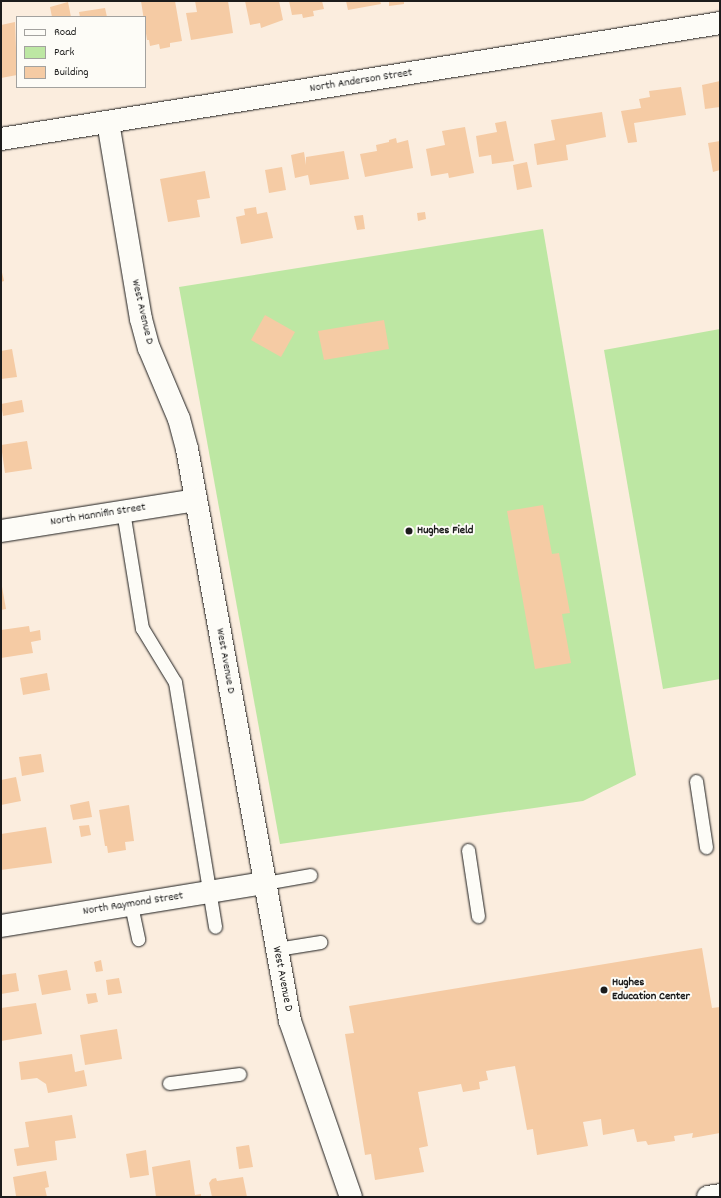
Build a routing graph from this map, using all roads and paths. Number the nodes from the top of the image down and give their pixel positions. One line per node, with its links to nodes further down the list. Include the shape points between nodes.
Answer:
1 (720, 23): 2 (street, North Anderson Street)
2 (108, 122): 3 (street, North Anderson Street); 4 (street, West Avenue D, via 141,319 149,348 179,419)
3 (1, 139)
4 (196, 500): 5 (street, North Hannifin Street); 11 (street, West Avenue D)
5 (123, 511): 6 (street, North Hannifin Street); 12 (lane, via 142,628 175,682)
6 (1, 531)
7 (696, 781): 8 (lane)
8 (706, 847)
9 (468, 850): 14 (lane)
10 (310, 875): 11 (lane)
11 (265, 883): 12 (street, North Raymond Street); 19 (street, West Avenue D)
12 (208, 892): 13 (street, North Raymond Street); 16 (lane)
13 (131, 905): 15 (street, North Raymond Street); 17 (lane)
14 (478, 916)
15 (1, 926)
16 (215, 927)
17 (138, 939)
18 (320, 942): 19 (lane)
19 (276, 949): 23 (street, West Avenue D, via 290,1021)
20 (239, 1074): 21 (lane)
21 (169, 1084)
22 (720, 1195): 24 (street)
23 (352, 1197)
24 (708, 1197)

